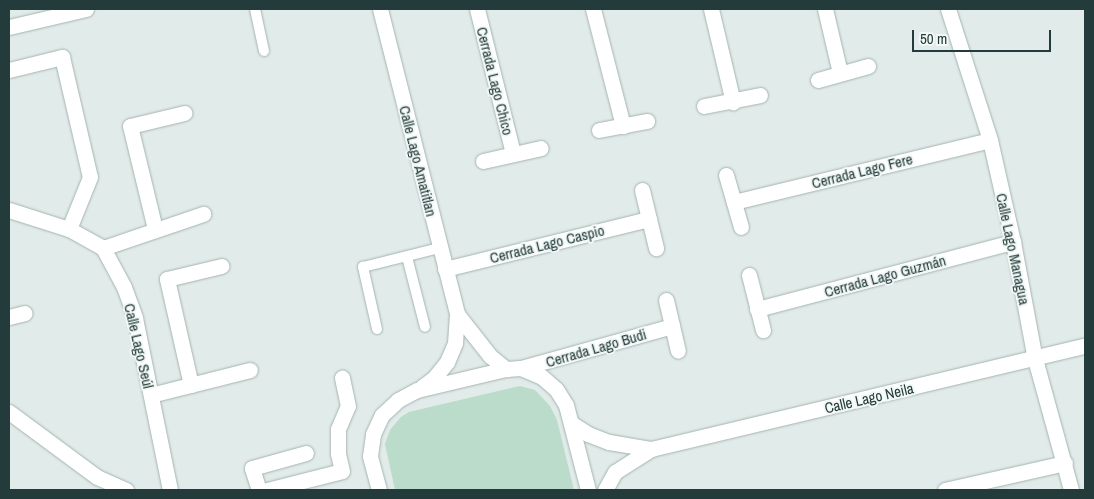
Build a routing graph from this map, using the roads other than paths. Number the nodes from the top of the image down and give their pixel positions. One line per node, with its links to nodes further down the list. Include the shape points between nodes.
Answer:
1 (86, 9): 9 (street)
2 (255, 9): 10 (lane)
3 (380, 9): 37 (street, Calle Lago Amatitlan)
4 (477, 9): 24 (street, Cerrada Lago Chico)
5 (592, 9): 20 (street)
6 (711, 9): 16 (street)
7 (825, 9): 13 (street)
8 (948, 9): 22 (street, Calle Lago Managua)
9 (9, 27)
10 (264, 51)
11 (868, 66): 13 (street)
12 (9, 70): 33 (street, via 62,57 90,177)
13 (840, 73): 14 (street)
14 (818, 80)
15 (760, 95): 16 (street)
16 (732, 102): 17 (street)
17 (704, 106)
18 (184, 113): 34 (street, via 130,126)
19 (647, 121): 20 (street)
20 (623, 126): 21 (street)
21 (599, 130)
22 (990, 140): 28 (street, Cerrada Lago Fere); 35 (street, Calle Lago Managua)
23 (541, 148): 24 (street)
24 (513, 153): 25 (street)
25 (483, 161)
26 (726, 175): 28 (street)
27 (642, 190): 31 (street)
28 (734, 202): 32 (street)
29 (9, 210): 33 (street)
30 (203, 214): 34 (street)
31 (649, 219): 38 (street); 41 (street, Cerrada Lago Caspio)
32 (741, 227)
33 (69, 229): 36 (street)
34 (155, 229): 36 (street)
35 (1013, 242): 44 (street, Cerrada Lago Guzmán); 54 (street, Calle Lago Managua)
36 (103, 248): 60 (street, Calle Lago Seúl, via 124,287 135,318)
37 (440, 248): 39 (lane); 41 (street, Calle Lago Amatitlan)
38 (656, 248)
39 (407, 257): 49 (lane); 50 (lane, via 363,268)
40 (222, 266): 58 (street, via 167,279)
41 (445, 269): 46 (street, Calle Lago Amatitlan)
42 (749, 276): 44 (street)
43 (666, 300): 48 (street)
44 (757, 309): 51 (street)
45 (25, 313): 47 (street)
46 (457, 314): 55 (street, via 490,356); 59 (street, via 455,343 447,362 434,378)
47 (9, 317)
48 (672, 326): 53 (street); 55 (street, Cerrada Lago Budi)
49 (425, 327)
50 (377, 329)
51 (763, 330)
52 (1085, 346): 54 (street, Calle Lago Neila)
53 (678, 352)
54 (1035, 359): 63 (street, Calle Lago Neila); 65 (street, Calle Lago Managua)
55 (514, 368): 59 (street); 62 (street, via 542,378 556,390 566,405)
56 (250, 370): 58 (street)
57 (342, 378): 70 (street, via 348,406 338,429 342,471)
58 (191, 385): 60 (street)
59 (417, 390): 66 (street, via 398,400 382,415 373,434 370,456)
60 (150, 395): 68 (street, Calle Lago Seúl)
61 (9, 412): 67 (street, via 97,477)
62 (571, 423): 63 (street, via 609,442); 73 (street)
63 (652, 449): 74 (street, via 615,472)
64 (306, 453): 69 (street, via 252,468)
65 (1065, 463): 75 (street); 76 (street, Calle Lago Managua)
66 (375, 474): 71 (street); 72 (street)
67 (126, 490)
68 (170, 490)
69 (258, 490)
70 (267, 490)
71 (366, 490)
72 (379, 490)
73 (588, 490)
74 (605, 490)
75 (945, 490)
76 (1071, 490)

